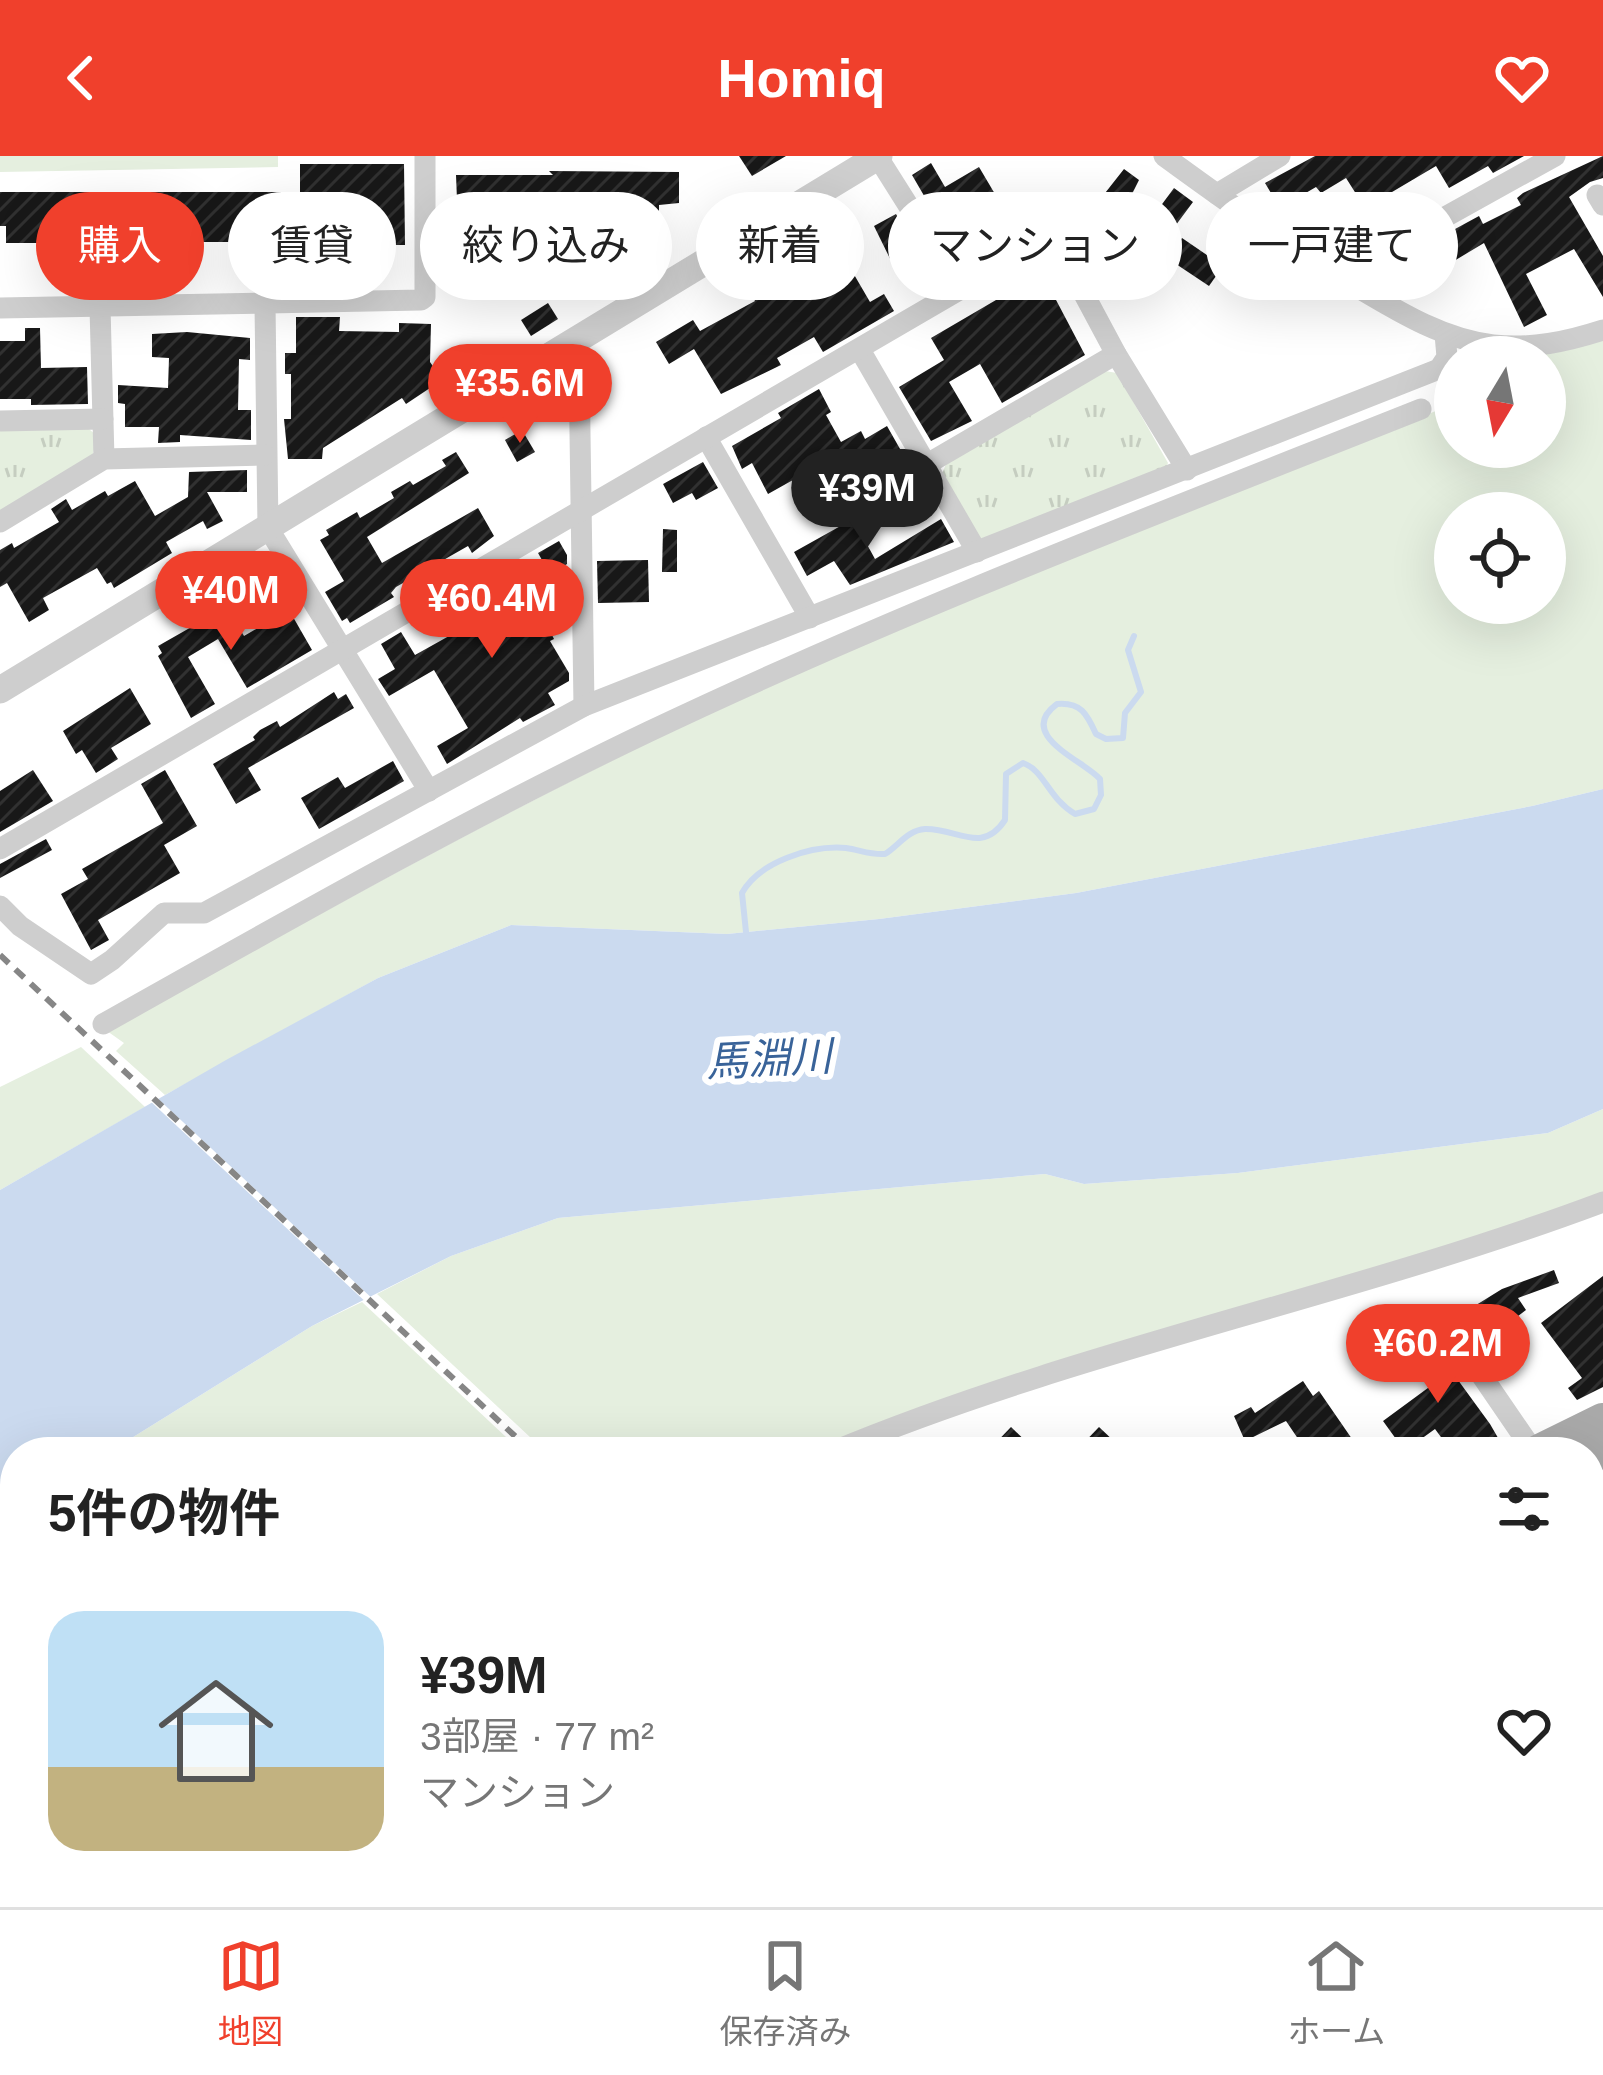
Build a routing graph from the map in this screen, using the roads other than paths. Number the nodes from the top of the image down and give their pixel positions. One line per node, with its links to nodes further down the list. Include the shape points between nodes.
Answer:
1 (425, 156): 13 (street, via 421,300)
2 (877, 156): 6 (street); 18 (street)
3 (1164, 156): 7 (street)
4 (1280, 156): 8 (street)
5 (1556, 156): 9 (street)
6 (900, 192)
7 (1214, 192)
8 (1220, 192)
9 (1458, 210)
10 (943, 300): 19 (street)
11 (1088, 300): 20 (street)
12 (1383, 300): 17 (street)
13 (265, 305): 15 (street); 25 (street)
14 (0, 308): 15 (street)
15 (100, 308): 22 (street)
16 (1603, 330): 17 (street, via 1522,346)
17 (1445, 334): 28 (street, via 1448,357 1439,369)
18 (575, 342): 29 (street); 31 (street)
19 (860, 350): 24 (street); 27 (street)
20 (1117, 354): 27 (street); 28 (street)
21 (1420, 409): 40 (street, via 942,601 652,730)
22 (104, 419): 23 (street); 26 (street)
23 (0, 421)
24 (706, 436): 29 (street); 33 (street)
25 (265, 455): 26 (street); 31 (street)
26 (104, 459): 30 (street)
27 (929, 463): 32 (street)
28 (1187, 470): 32 (street)
29 (583, 511): 34 (street); 36 (street)
30 (0, 522)
31 (268, 528): 34 (street); 35 (street)
32 (977, 552): 33 (street)
33 (810, 618): 36 (street)
34 (341, 649): 37 (street); 38 (street)
35 (0, 690)
36 (584, 706): 37 (street)
37 (429, 791): 39 (street, via 204,913 164,913 91,974)
38 (0, 850)
39 (0, 906)
40 (103, 1024)
41 (1603, 1202): 44 (street)
42 (1445, 1322): 45 (street)
43 (1603, 1421): 46 (main road)
44 (871, 1437)
45 (1526, 1437)
46 (1569, 1437)

